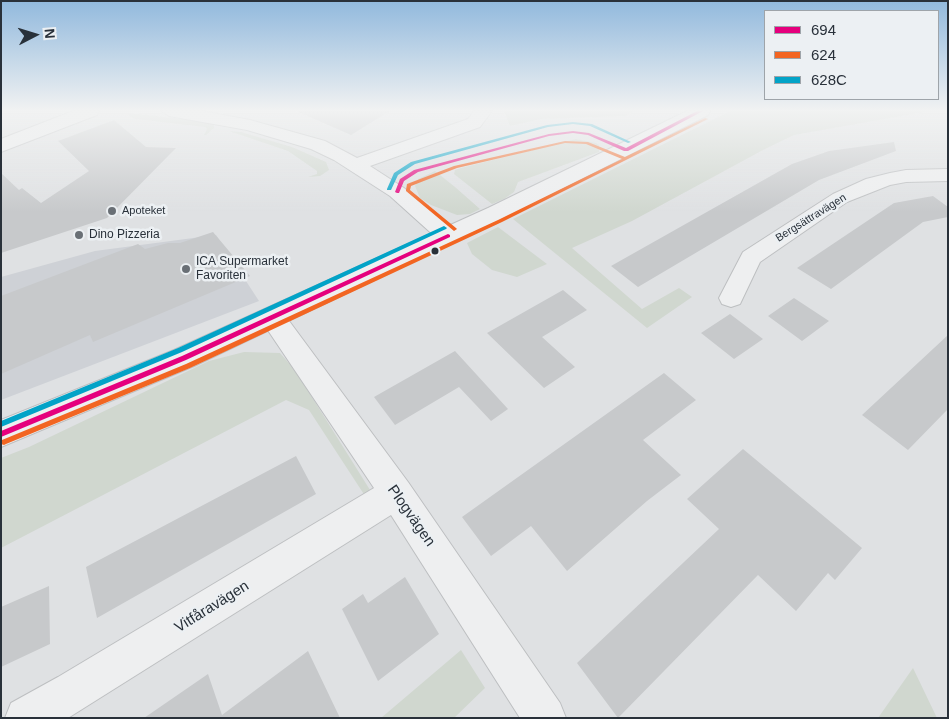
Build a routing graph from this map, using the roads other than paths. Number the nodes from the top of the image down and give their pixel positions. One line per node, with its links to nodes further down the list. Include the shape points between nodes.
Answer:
1 (314, 145): 4 (street)
2 (413, 145): 4 (street)
3 (635, 145): 6 (street)
4 (355, 165): 6 (street, via 397,192)
5 (948, 175): 7 (street, Bergsättravägen, via 890,179 840,198 752,257)
6 (448, 236): 8 (street)
7 (731, 298)
8 (272, 317): 9 (street, via 95,397); 10 (street, Plogvägen)
9 (1, 434)
10 (396, 493): 11 (street, Vitfåravägen); 12 (street, Plogvägen)
11 (26, 718)
12 (545, 718)

